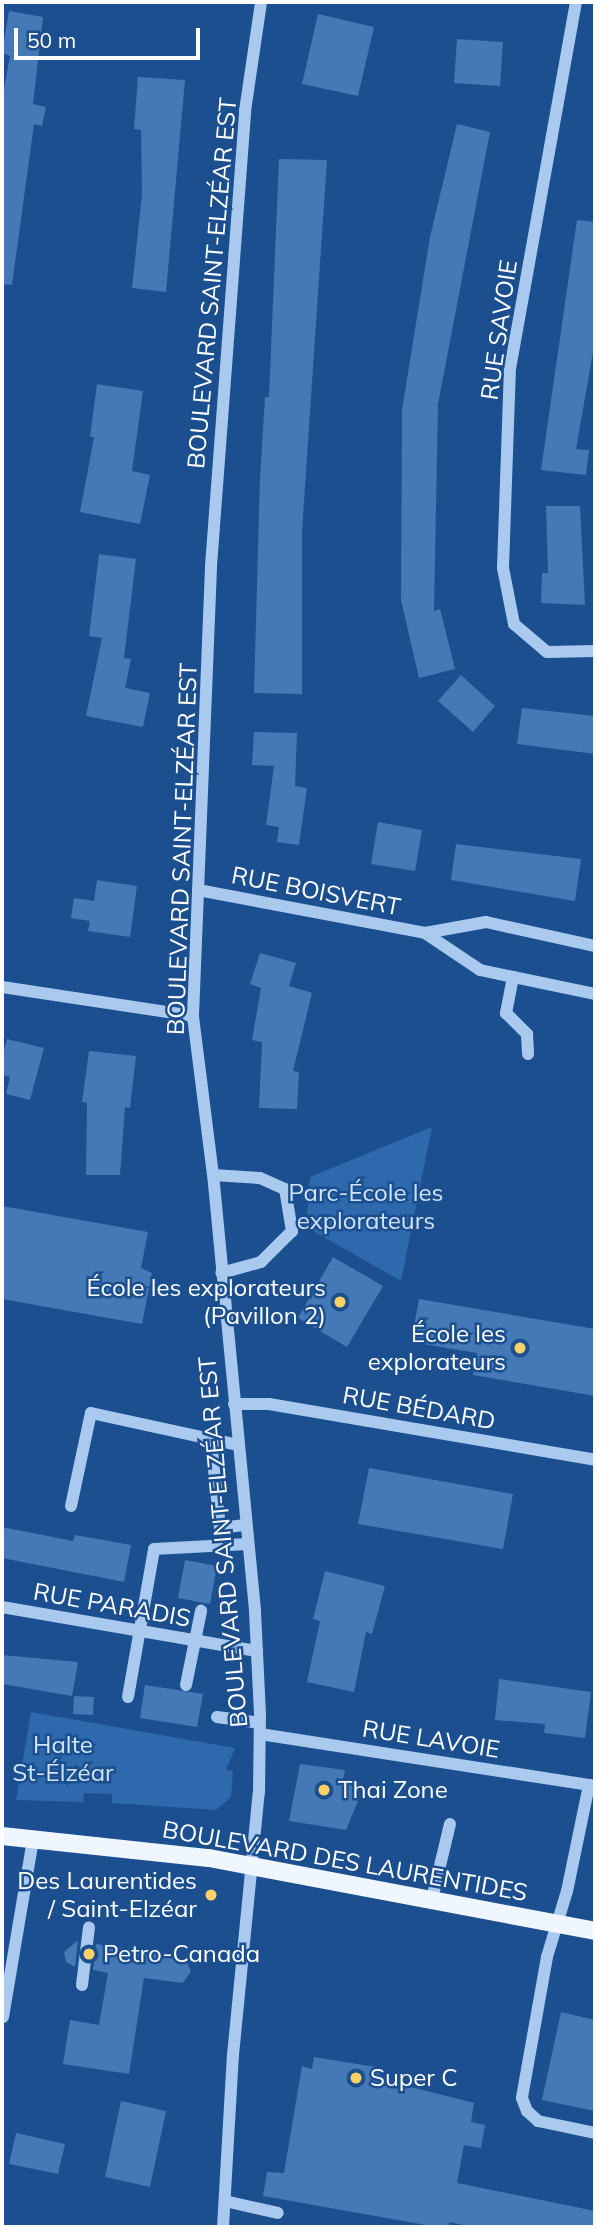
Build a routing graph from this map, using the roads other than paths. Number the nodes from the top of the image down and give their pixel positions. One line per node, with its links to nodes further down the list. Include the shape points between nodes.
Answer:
1 (261, 2): 4 (street, BOULEVARD SAINT-ELZÉAR EST, via 245,111 213,537)
2 (576, 2): 3 (street, RUE SAVOIE, via 510,368 503,568 514,624 547,652)
3 (595, 651)
4 (198, 890): 5 (street, RUE BOISVERT); 10 (street, BOULEVARD SAINT-ELZÉAR EST)
5 (425, 933): 6 (street, RUE BOISVERT, via 486,922); 7 (street, RUE BOISVERT, via 480,970)
6 (595, 946)
7 (513, 977): 9 (street, RUE BOISVERT); 11 (street, via 506,1013 527,1034)
8 (2, 988): 10 (street)
9 (595, 994)
10 (193, 1016): 12 (street, BOULEVARD SAINT-ELZÉAR EST)
11 (528, 1054)
12 (214, 1175): 13 (street, BOULEVARD SAINT-ELZÉAR EST); 13 (street, via 260,1178 285,1189 292,1231 261,1262)
13 (222, 1273): 14 (street, BOULEVARD SAINT-ELZÉAR EST)
14 (234, 1404): 16 (street, BOULEVARD SAINT-ELZÉAR EST); 17 (street, RUE BÉDARD, via 269,1404)
15 (211, 1441): 16 (street); 18 (street, via 91,1413); 20 (street)
16 (238, 1445): 19 (street, BOULEVARD SAINT-ELZÉAR EST)
17 (595, 1460)
18 (71, 1506)
19 (246, 1525): 20 (street); 21 (street, BOULEVARD SAINT-ELZÉAR EST)
20 (220, 1528): 22 (street)
21 (248, 1544): 22 (street); 27 (street, BOULEVARD SAINT-ELZÉAR EST)
22 (221, 1545): 25 (street, via 154,1549)
23 (2, 1607): 25 (street, RUE PARADIS)
24 (201, 1611): 26 (street)
25 (140, 1632): 26 (street, RUE PARADIS); 29 (street)
26 (194, 1641): 27 (street, RUE PARADIS); 28 (street)
27 (257, 1651): 31 (street, BOULEVARD SAINT-ELZÉAR EST)
28 (186, 1685)
29 (128, 1697)
30 (218, 1717): 31 (street, RUE LAVOIE)
31 (260, 1729): 32 (street, RUE LAVOIE); 36 (street, BOULEVARD SAINT-ELZÉAR EST)
32 (592, 1785): 38 (street)
33 (450, 1824): 37 (street)
34 (2, 1836): 35 (main road, BOULEVARD DES LAURENTIDES)
35 (33, 1839): 36 (main road, BOULEVARD DES LAURENTIDES); 42 (street)
36 (251, 1865): 37 (main road, BOULEVARD DES LAURENTIDES); 44 (street, BOULEVARD SAINT-ELZÉAR EST)
37 (432, 1899): 38 (main road, BOULEVARD DES LAURENTIDES)
38 (558, 1924): 40 (main road, BOULEVARD DES LAURENTIDES); 43 (street, via 547,1957 522,2098 538,2121)
39 (89, 1927): 41 (street)
40 (595, 1931)
41 (82, 1985)
42 (3, 2017)
43 (595, 2133)
44 (225, 2201): 45 (street); 46 (street, BOULEVARD SAINT-ELZÉAR EST)
45 (278, 2213)
46 (223, 2227)

